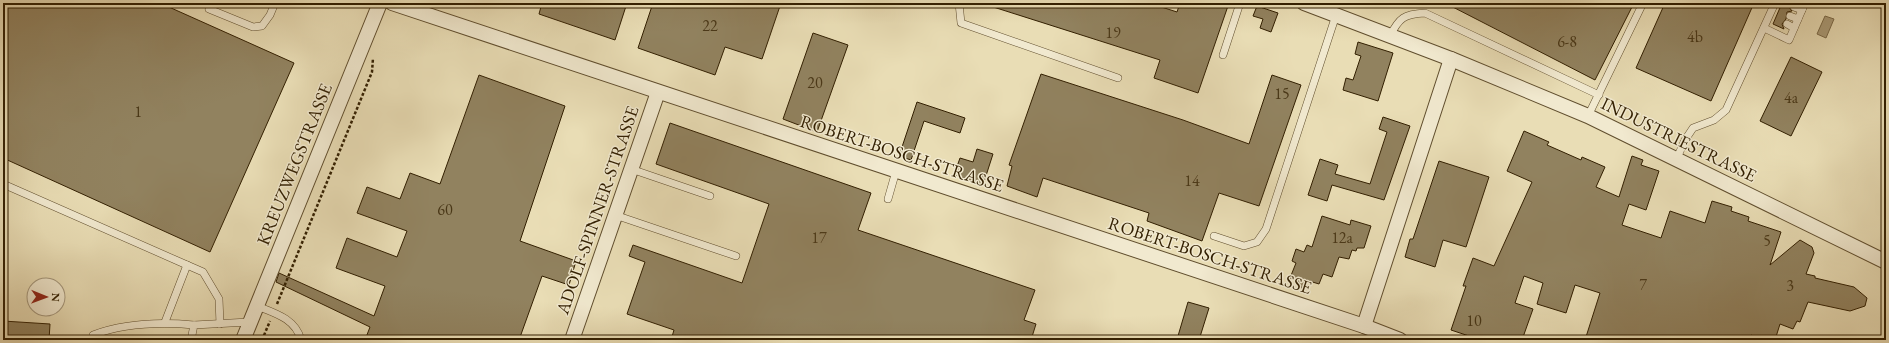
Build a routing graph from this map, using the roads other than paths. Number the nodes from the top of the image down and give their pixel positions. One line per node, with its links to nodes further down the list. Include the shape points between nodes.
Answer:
1 (275, 3): 11 (lane, via 262,26 253,27)
2 (380, 3): 37 (street, KREUZWEGSTRASSE)
3 (392, 3): 23 (street, ROBERT-BOSCH-STRASSE)
4 (959, 3): 22 (lane, via 961,23)
5 (1240, 3): 20 (lane)
6 (1304, 3): 13 (street, INDUSTRIESTRASSE)
7 (1643, 3): 24 (lane)
8 (1806, 3): 12 (lane)
9 (1775, 7): 17 (lane, via 1772,18)
10 (1794, 7): 12 (lane)
11 (209, 9)
12 (1802, 10): 15 (lane)
13 (1336, 15): 19 (street, INDUSTRIESTRASSE); 33 (lane, via 1266,229 1257,242 1244,246)
14 (1790, 16): 15 (lane)
15 (1798, 19): 18 (lane)
16 (1786, 24): 18 (lane)
17 (1764, 28): 18 (lane, via 1789,40); 26 (lane, via 1726,110 1714,120 1693,128)
18 (1794, 28)
19 (1390, 36): 21 (street, INDUSTRIESTRASSE); 24 (lane, via 1398,21 1411,13 1425,13)
20 (1223, 55)
21 (1451, 59): 25 (street, INDUSTRIESTRASSE); 42 (street)
22 (1118, 78)
23 (658, 92): 27 (street, ADOLF-SPINNER-STRASSE); 28 (street, ROBERT-BOSCH-STRASSE)
24 (1599, 95): 25 (lane)
25 (1588, 116): 26 (street, INDUSTRIESTRASSE)
26 (1677, 158): 35 (street, INDUSTRIESTRASSE)
27 (631, 169): 30 (lane); 32 (street, ADOLF-SPINNER-STRASSE)
28 (896, 171): 31 (lane); 42 (street, ROBERT-BOSCH-STRASSE)
29 (3, 184): 36 (lane)
30 (710, 196)
31 (888, 198)
32 (615, 215): 34 (lane); 47 (street, ADOLF-SPINNER-STRASSE)
33 (1214, 236)
34 (736, 256)
35 (1886, 262)
36 (188, 265): 38 (lane); 40 (lane, via 203,272 219,299)
37 (257, 306): 39 (street, KREUZWEGSTRASSE); 46 (lane, via 292,322)
38 (165, 322): 41 (lane); 43 (lane, via 106,331 93,335)
39 (249, 322): 40 (lane); 45 (street, KREUZWEGSTRASSE)
40 (220, 324): 41 (lane)
41 (194, 325): 44 (lane)
42 (1364, 326): 48 (street, ROBERT-BOSCH-STRASSE)
43 (92, 340)
44 (191, 340)
45 (243, 340)
46 (302, 340)
47 (572, 340)
48 (1400, 340)

